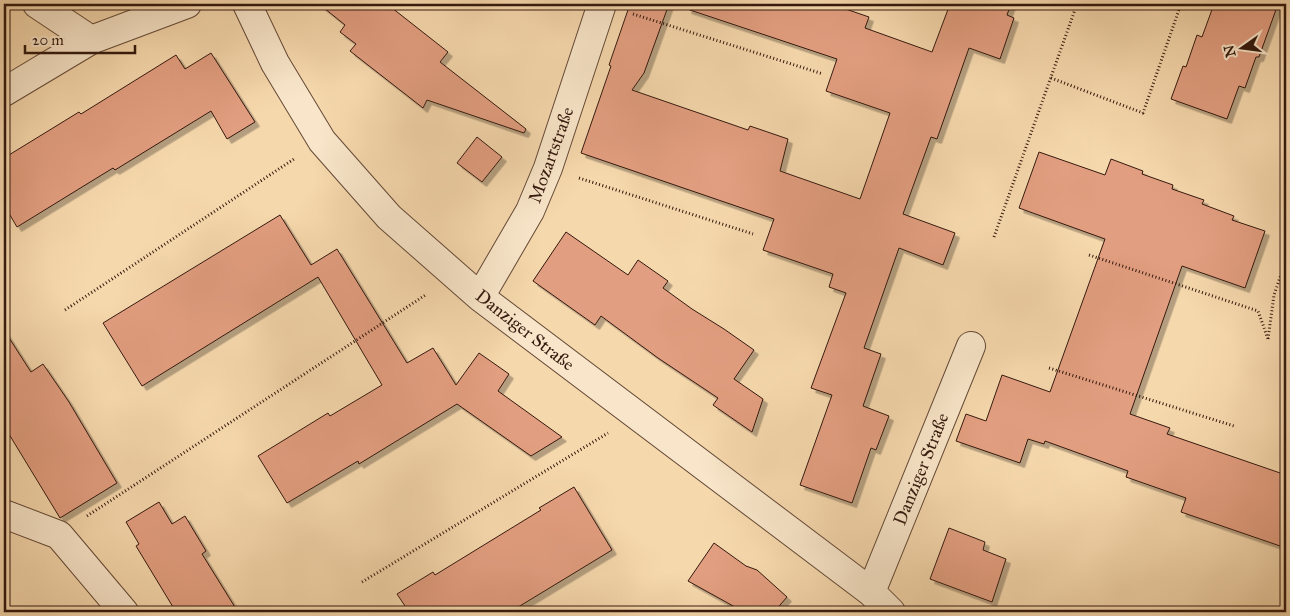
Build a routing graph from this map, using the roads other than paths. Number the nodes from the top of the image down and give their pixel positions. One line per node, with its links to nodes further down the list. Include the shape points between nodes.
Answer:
1 (37, 4): 5 (street)
2 (188, 4): 5 (street)
3 (248, 4): 7 (street, Danziger Straße, via 275,63 322,141 388,217)
4 (602, 4): 7 (street, Mozartstraße, via 548,168 530,211)
5 (91, 40): 6 (street)
6 (4, 92)
7 (480, 297): 10 (street, Danziger Straße)
8 (971, 346): 10 (street, Danziger Straße)
9 (4, 514): 11 (street, via 59,535)
10 (871, 592): 12 (street, Danziger Straße)
11 (124, 612)
12 (891, 612)

